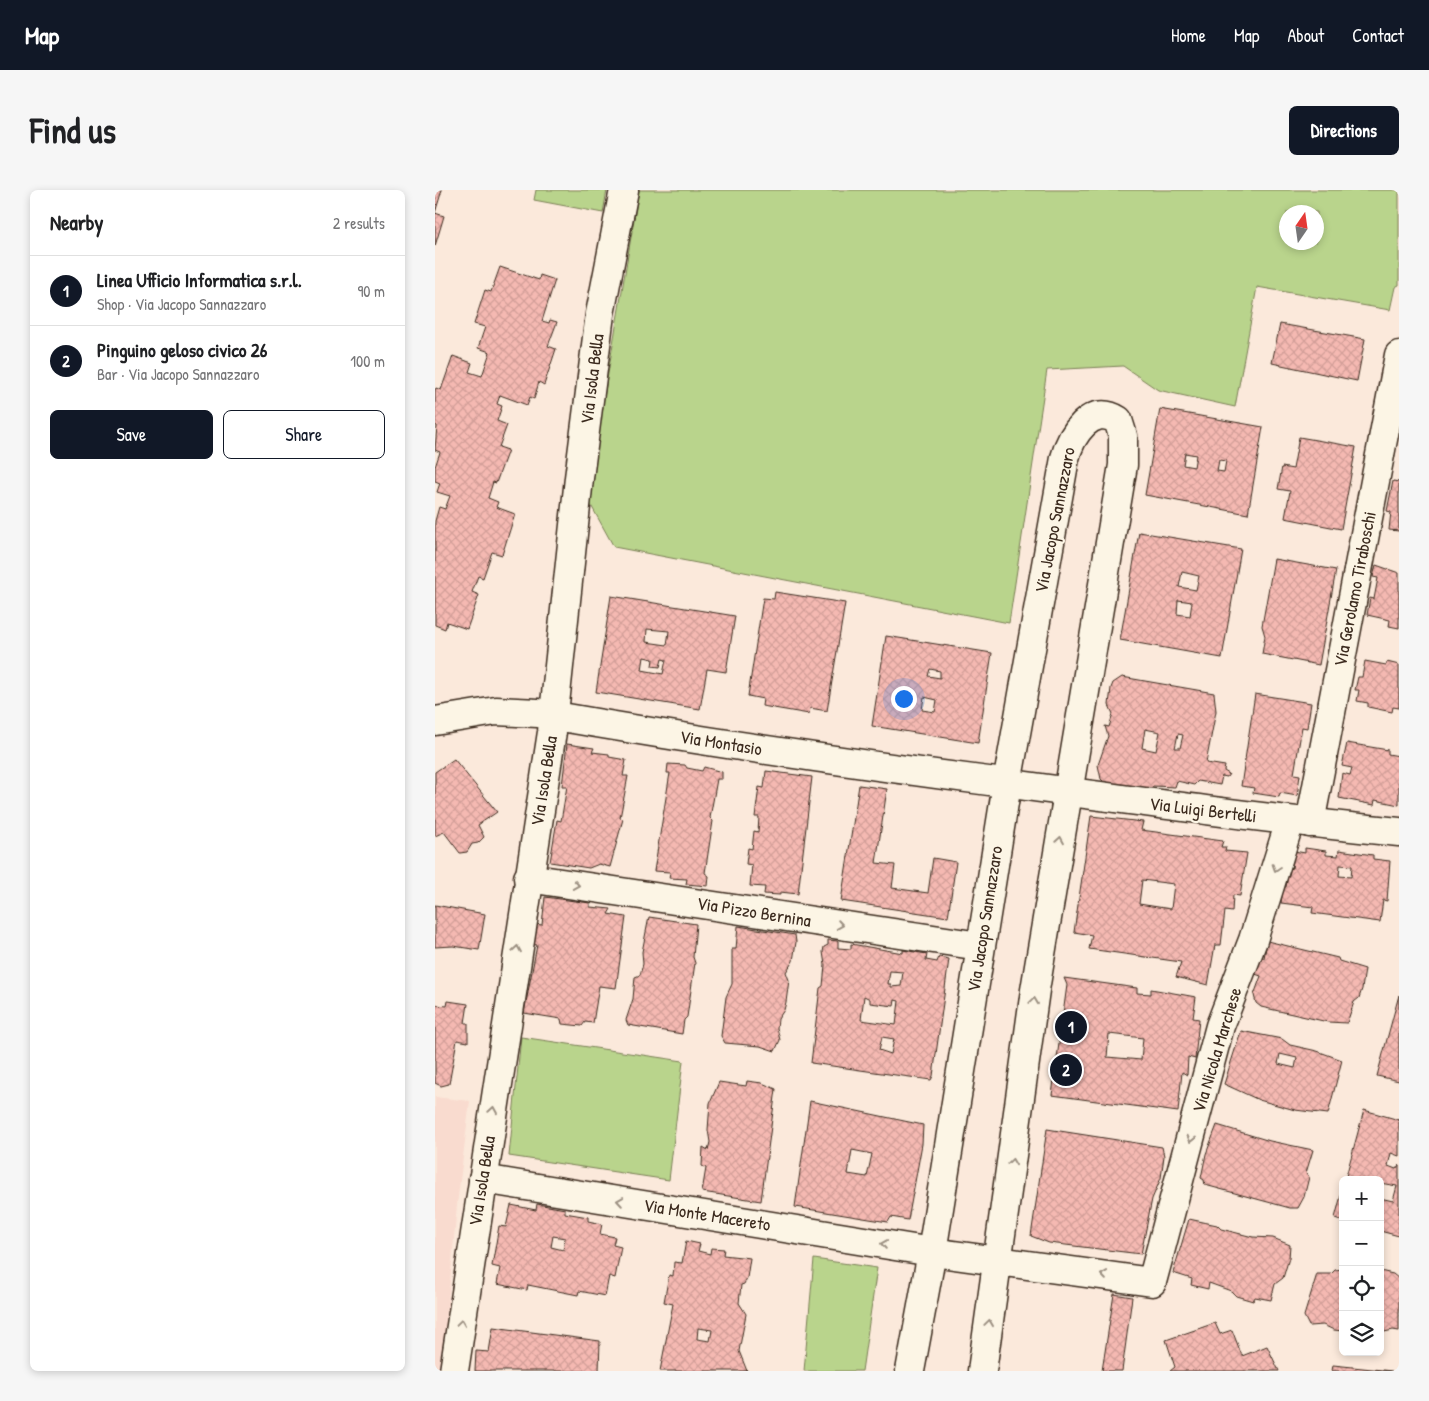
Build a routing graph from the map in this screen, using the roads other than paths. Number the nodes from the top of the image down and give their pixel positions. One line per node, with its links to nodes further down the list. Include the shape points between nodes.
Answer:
1 (624, 190): 3 (street, Via Isola Bella, via 600,314)
2 (1399, 355): 7 (street, Via Gerolamo Tiraboschi)
3 (553, 716): 4 (street, Via Montasio, via 497,711); 5 (street, Via Montasio, via 787,754); 9 (street, Via Isola Bella)
4 (435, 720)
5 (1007, 784): 6 (street, Via Luigi Bertelli); 6 (street, Via Jacopo Sannazzaro, via 1065,458 1077,430 1091,418 1105,415 1118,420 1122,430 1123,465); 10 (street, Via Jacopo Sannazzaro)
6 (1068, 793): 7 (street, Via Luigi Bertelli); 13 (street, Via Jacopo Sannazzaro, one-way to 6, via 1035,990)
7 (1300, 822): 8 (street, Via Luigi Bertelli); 14 (street, Via Nicola Marchese, one-way to 14, via 1220,1026)
8 (1399, 832)
9 (528, 878): 10 (street, Via Pizzo Bernina, one-way to 10); 11 (street, Via Isola Bella, one-way to 9)
10 (980, 946): 12 (street, Via Jacopo Sannazzaro)
11 (483, 1179): 12 (street, Via Monte Macereto, one-way to 11); 15 (street, Via Isola Bella, one-way to 11)
12 (932, 1252): 13 (street, Via Monte Macereto); 16 (street, Via Jacopo Sannazzaro)
13 (998, 1261): 14 (street, Via Monte Macereto, one-way to 13); 17 (street, Via Jacopo Sannazzaro, one-way to 13)
14 (1152, 1282)
15 (454, 1371)
16 (910, 1371)
17 (982, 1371)

